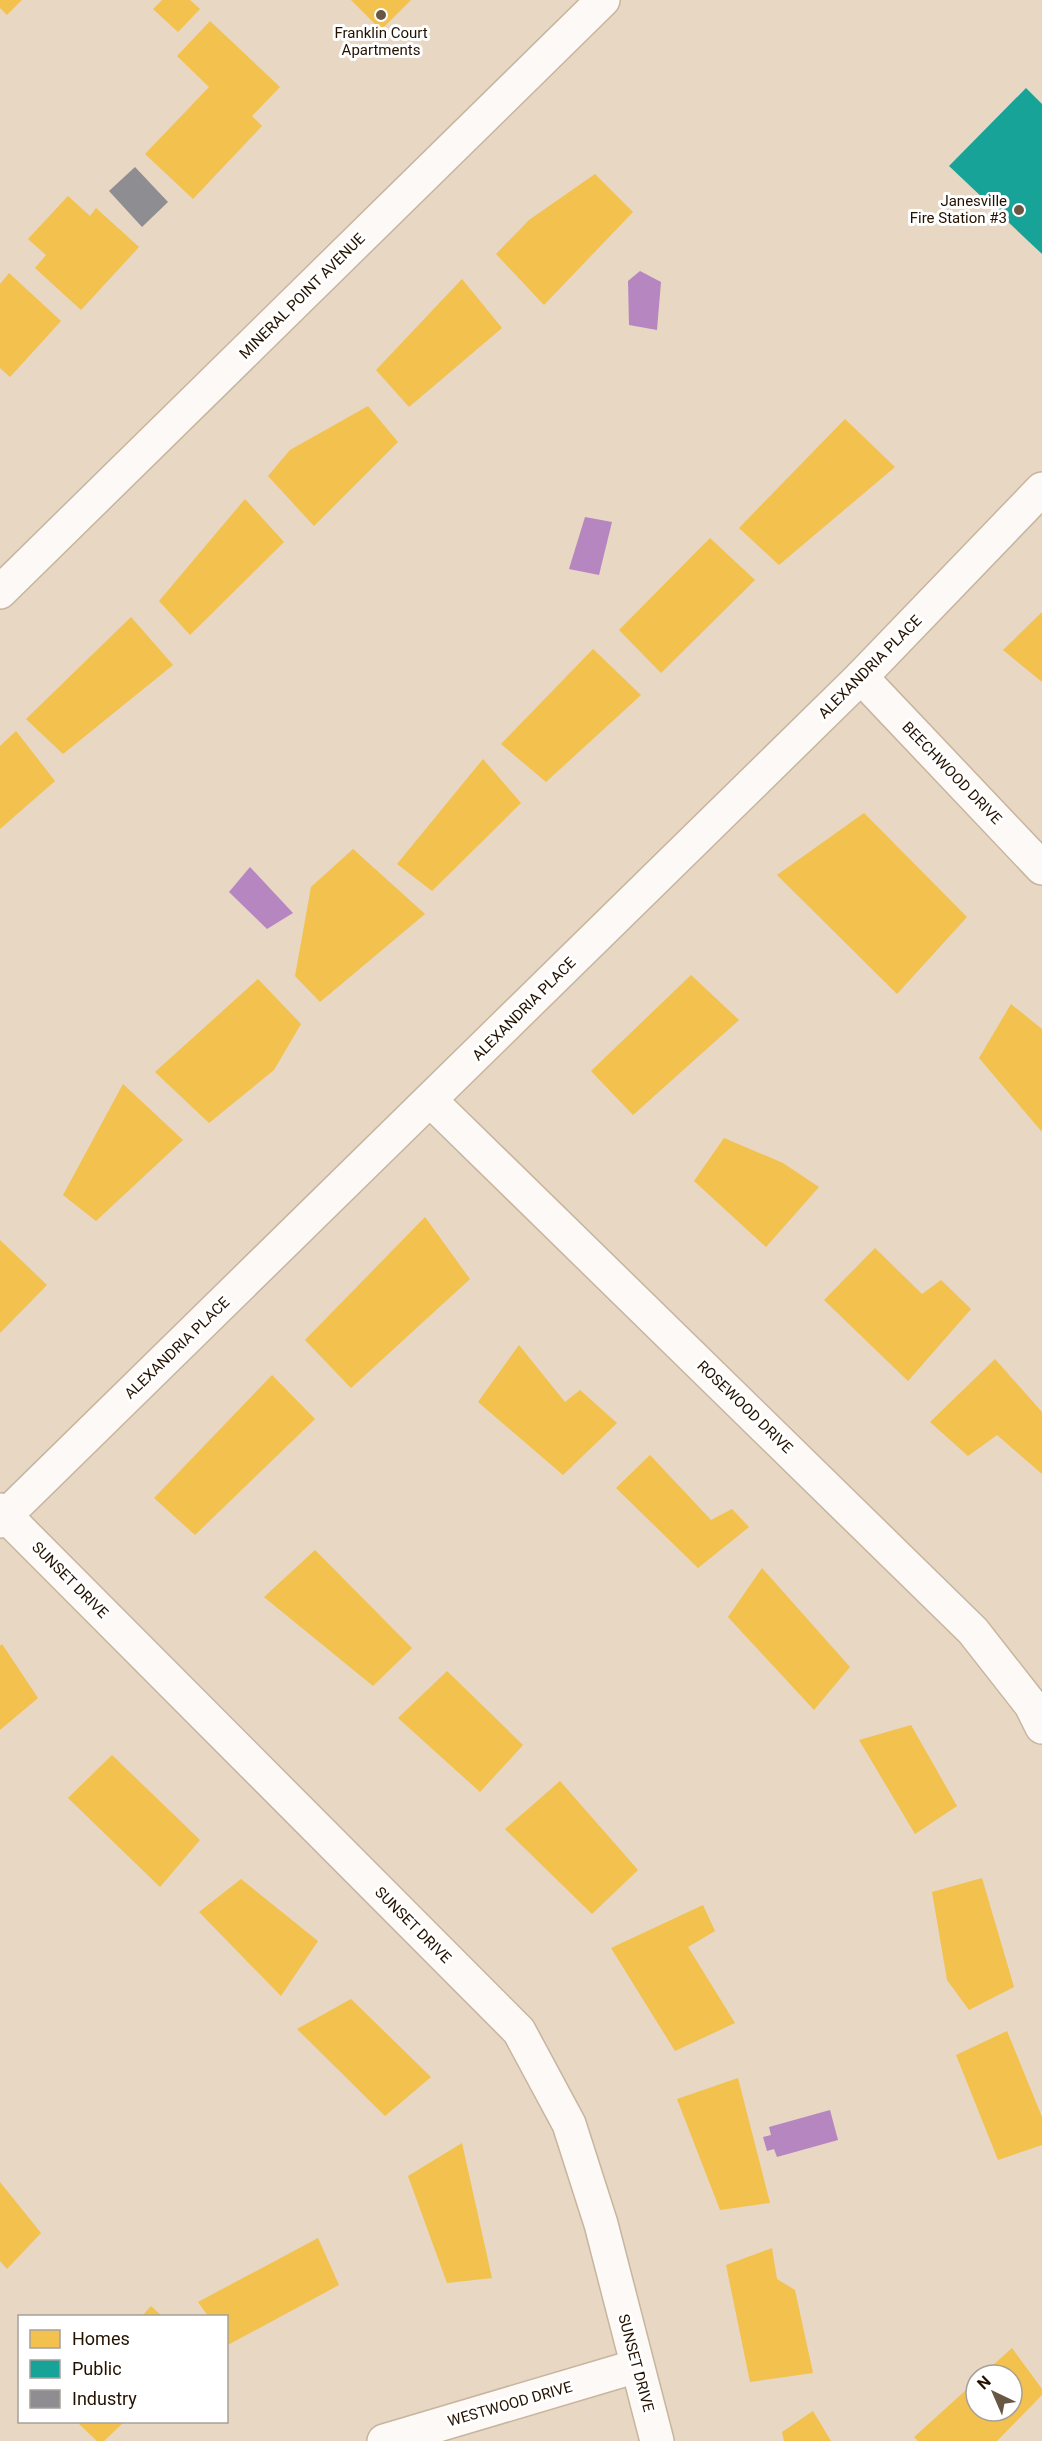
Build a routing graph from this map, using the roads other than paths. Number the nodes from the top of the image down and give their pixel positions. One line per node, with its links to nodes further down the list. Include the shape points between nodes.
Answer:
1 (603, 0): 3 (street, MINERAL POINT AVENUE)
2 (1042, 489): 4 (street, ALEXANDRIA PLACE)
3 (0, 592)
4 (861, 677): 5 (street, BEECHWOOD DRIVE); 6 (street, ALEXANDRIA PLACE)
5 (1042, 868)
6 (431, 1101): 7 (street, ALEXANDRIA PLACE); 8 (street, ROSEWOOD DRIVE, via 973,1631 1031,1705)
7 (2, 1516): 9 (street, SUNSET DRIVE, via 519,2031 569,2124 601,2224)
8 (1042, 1727)
9 (637, 2366): 10 (street, WESTWOOD DRIVE); 11 (street, SUNSET DRIVE)
10 (384, 2441)
11 (657, 2441)

